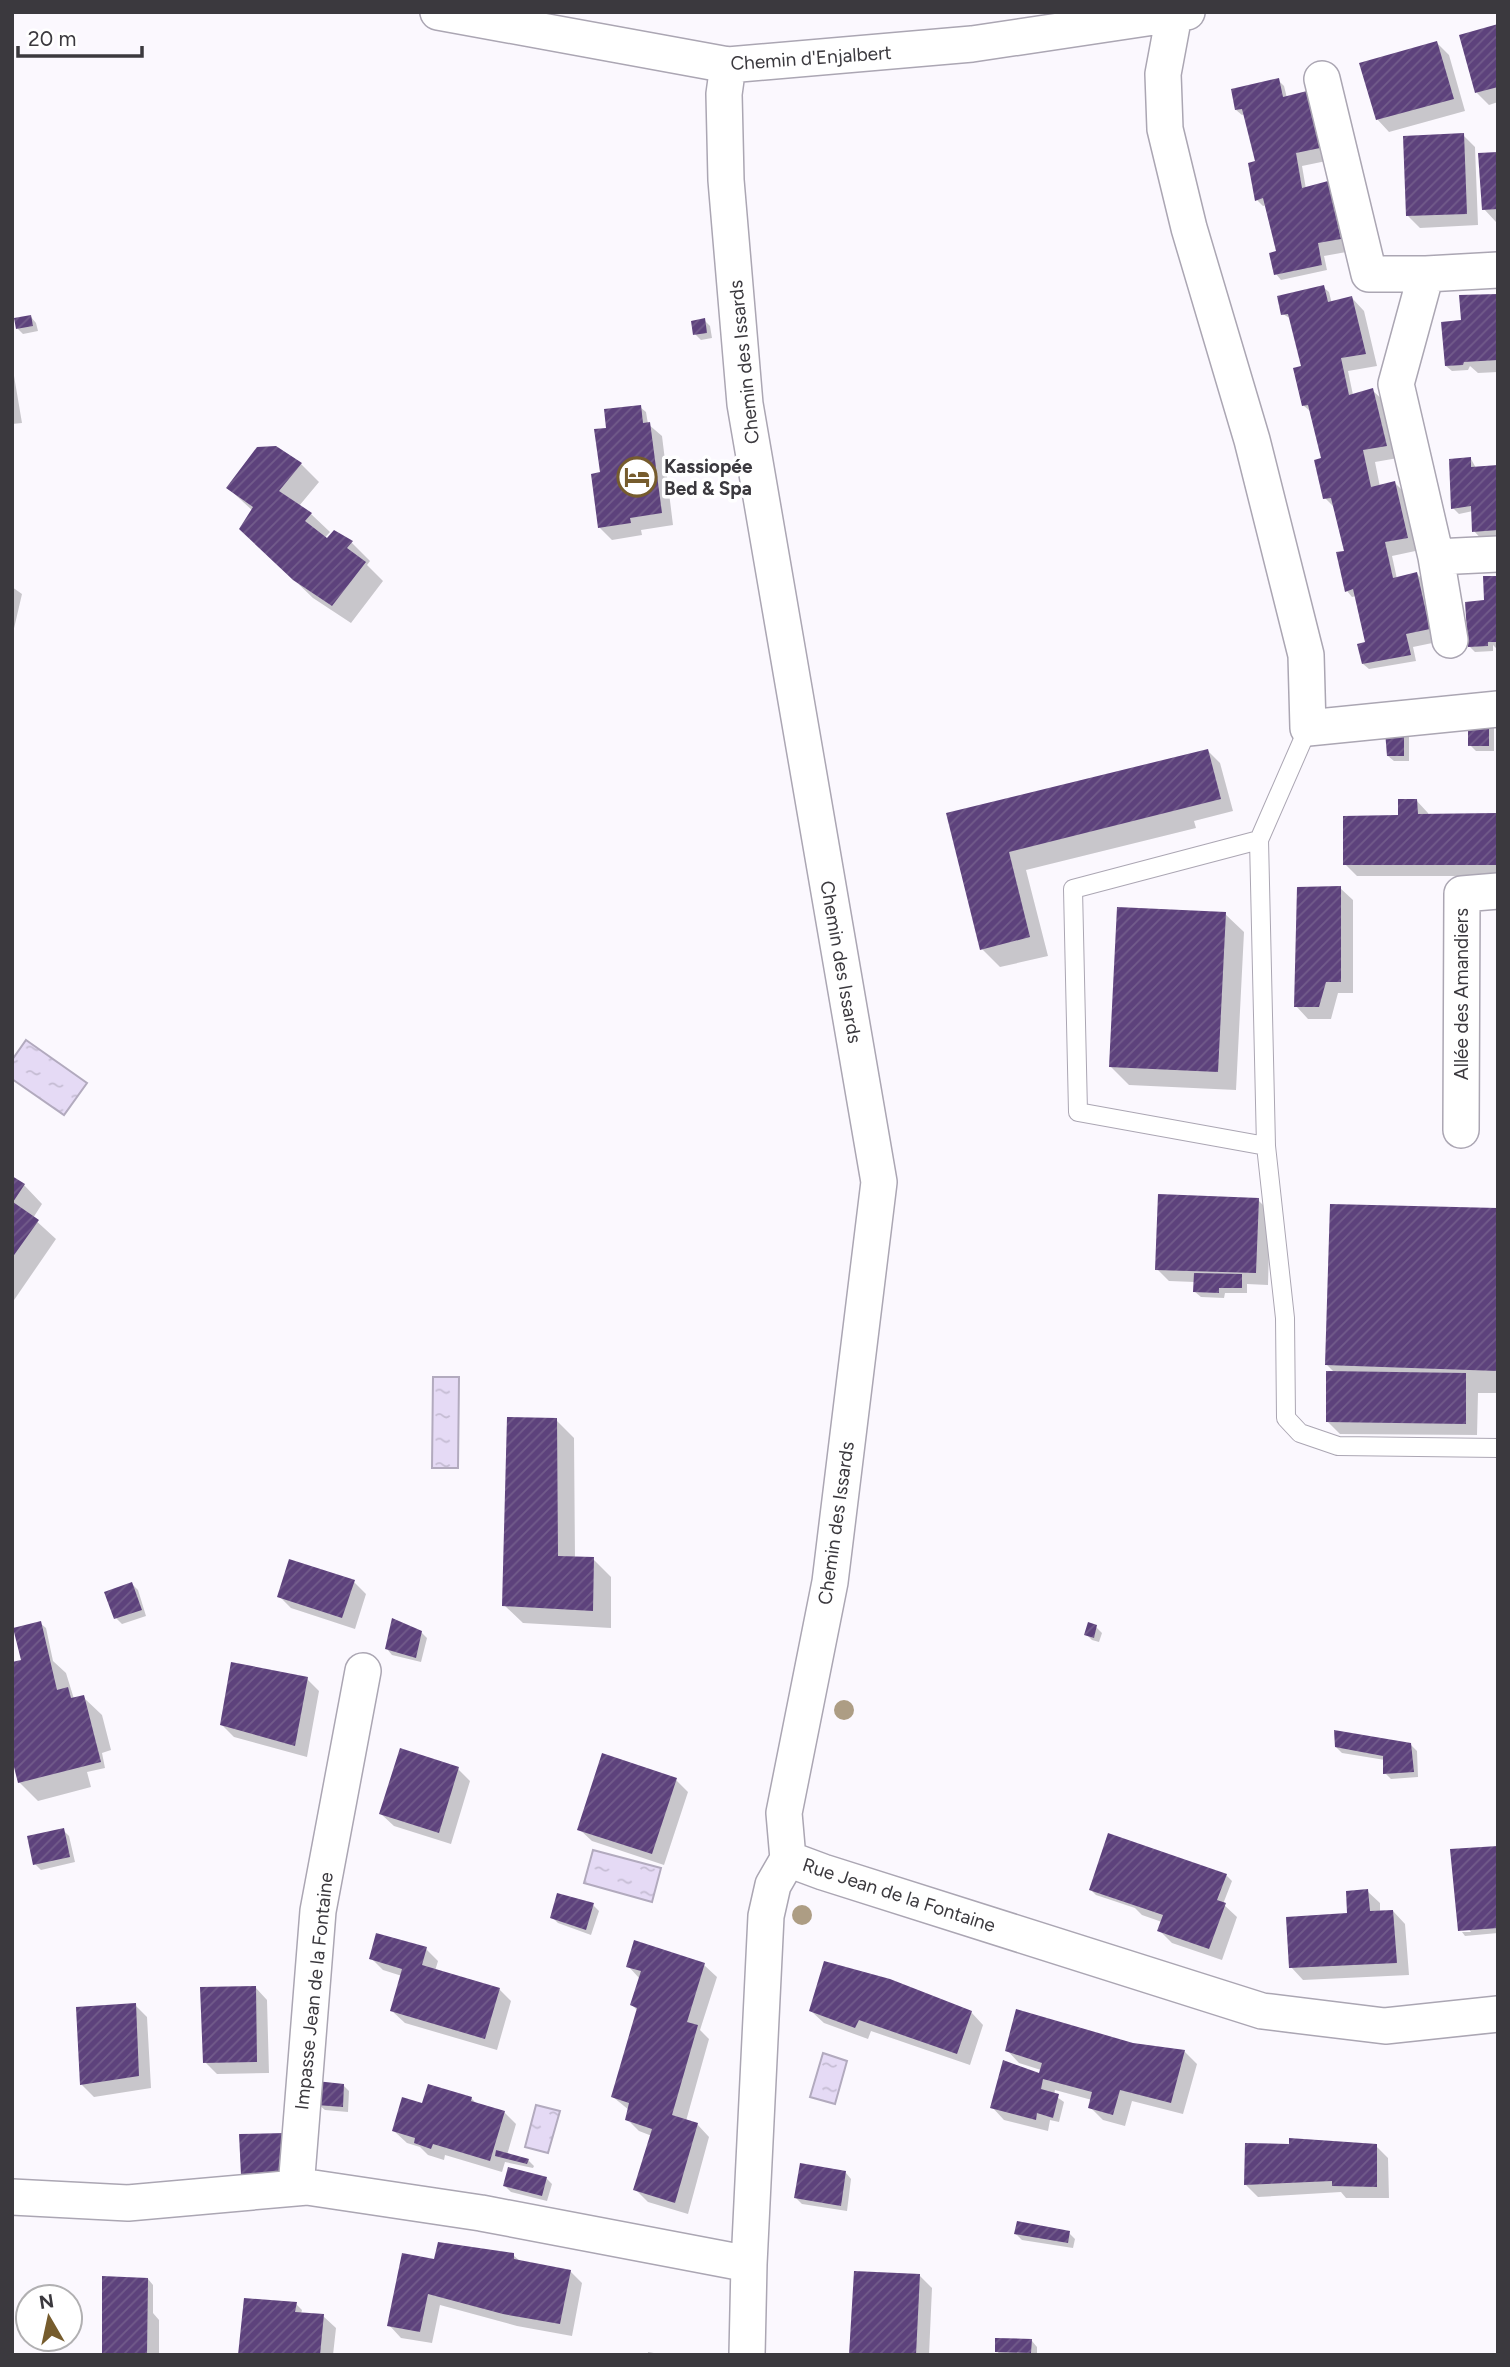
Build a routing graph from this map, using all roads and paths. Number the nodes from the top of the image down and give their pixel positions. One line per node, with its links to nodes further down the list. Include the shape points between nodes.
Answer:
1 (450, 13): 3 (street, Chemin d'Enjalbert)
2 (1180, 14): 3 (street, Chemin d'Enjalbert, via 972,44); 11 (street, via 1163,74 1165,129 1189,228 1252,440 1306,655)
3 (728, 65): 18 (street, Chemin des Issards, via 726,180 745,404 879,1182 830,1582 784,1813)
4 (1322, 79): 6 (street, via 1370,274)
5 (1498, 270): 6 (street)
6 (1426, 274): 8 (street, via 1396,384)
7 (1498, 554): 8 (street)
8 (1436, 558): 9 (street)
9 (1450, 640)
10 (1498, 709): 11 (street)
11 (1308, 727): 12 (lane)
12 (1259, 839): 15 (lane); 15 (lane, via 1073,889 1078,1112)
13 (1498, 891): 14 (street, Allée des Amandiers, via 1462,894)
14 (1461, 1130)
15 (1266, 1146): 16 (lane, via 1286,1318 1286,1418 1300,1433 1338,1446)
16 (1498, 1448)
17 (363, 1671): 20 (street, Impasse Jean de la Fontaine, via 318,1910)
18 (788, 1858): 19 (street, Rue Jean de la Fontaine, via 1262,2011 1385,2026); 22 (street, Rue Jean de la Fontaine, via 773,1885 766,1916)
19 (1498, 2014)
20 (296, 2189): 21 (street, via 128,2203); 22 (street, via 481,2213)
21 (12, 2197)
22 (749, 2264): 23 (street, Rue Jean de la Fontaine)
23 (747, 2355)

